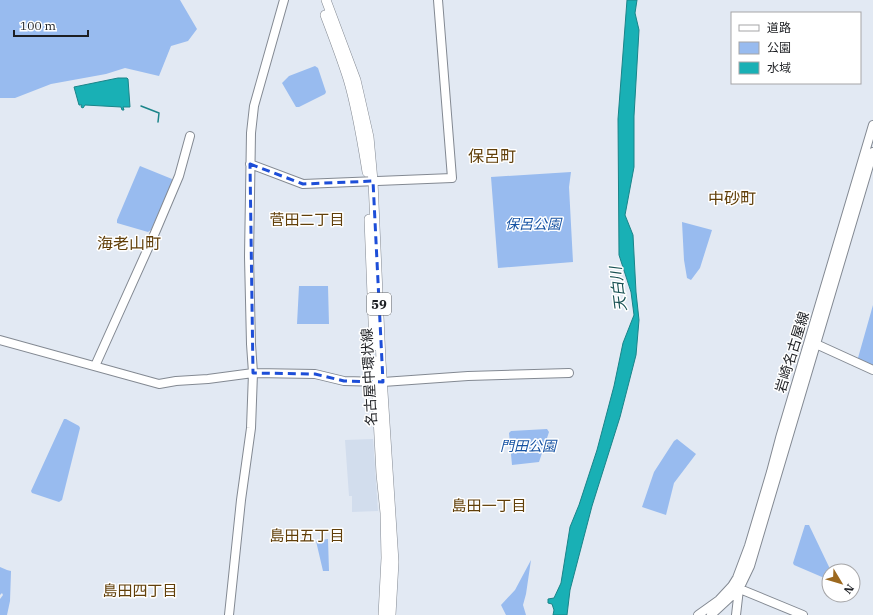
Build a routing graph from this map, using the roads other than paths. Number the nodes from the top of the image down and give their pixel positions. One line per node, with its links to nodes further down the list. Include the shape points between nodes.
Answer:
1 (284, 0): 8 (street, via 254,106)
2 (320, 0): 9 (main road, 名古屋中環状線 / 59, via 348,79)
3 (326, 0): 9 (main road, 名古屋中環状線 / 59, via 356,80 369,138)
4 (438, 0): 9 (street, via 452,178)
5 (873, 125): 17 (street, 岩崎名古屋線)
6 (190, 136): 12 (street, via 179,176)
7 (873, 152): 11 (street, 岩崎名古屋線)
8 (250, 164): 9 (street, via 303,184); 14 (street, via 250,344)
9 (371, 181): 16 (main road, 名古屋中環状線 / 59)
10 (0, 340): 12 (street)
11 (816, 344): 13 (street); 17 (street, 岩崎名古屋線, via 750,566)
12 (95, 366): 14 (street, via 159,384)
13 (873, 370)
14 (253, 373): 16 (street, via 316,374 344,382); 19 (street, via 251,428)
15 (569, 373): 16 (street)
16 (379, 382): 20 (main road, 名古屋中環状線 / 59, via 386,558); 21 (main road, 名古屋中環状線 / 59, via 394,562)
17 (735, 590): 18 (street); 22 (street); 23 (street); 24 (street)
18 (736, 614)
19 (229, 615)
20 (383, 615)
21 (391, 615)
22 (698, 615)
23 (711, 615)
24 (803, 615)

